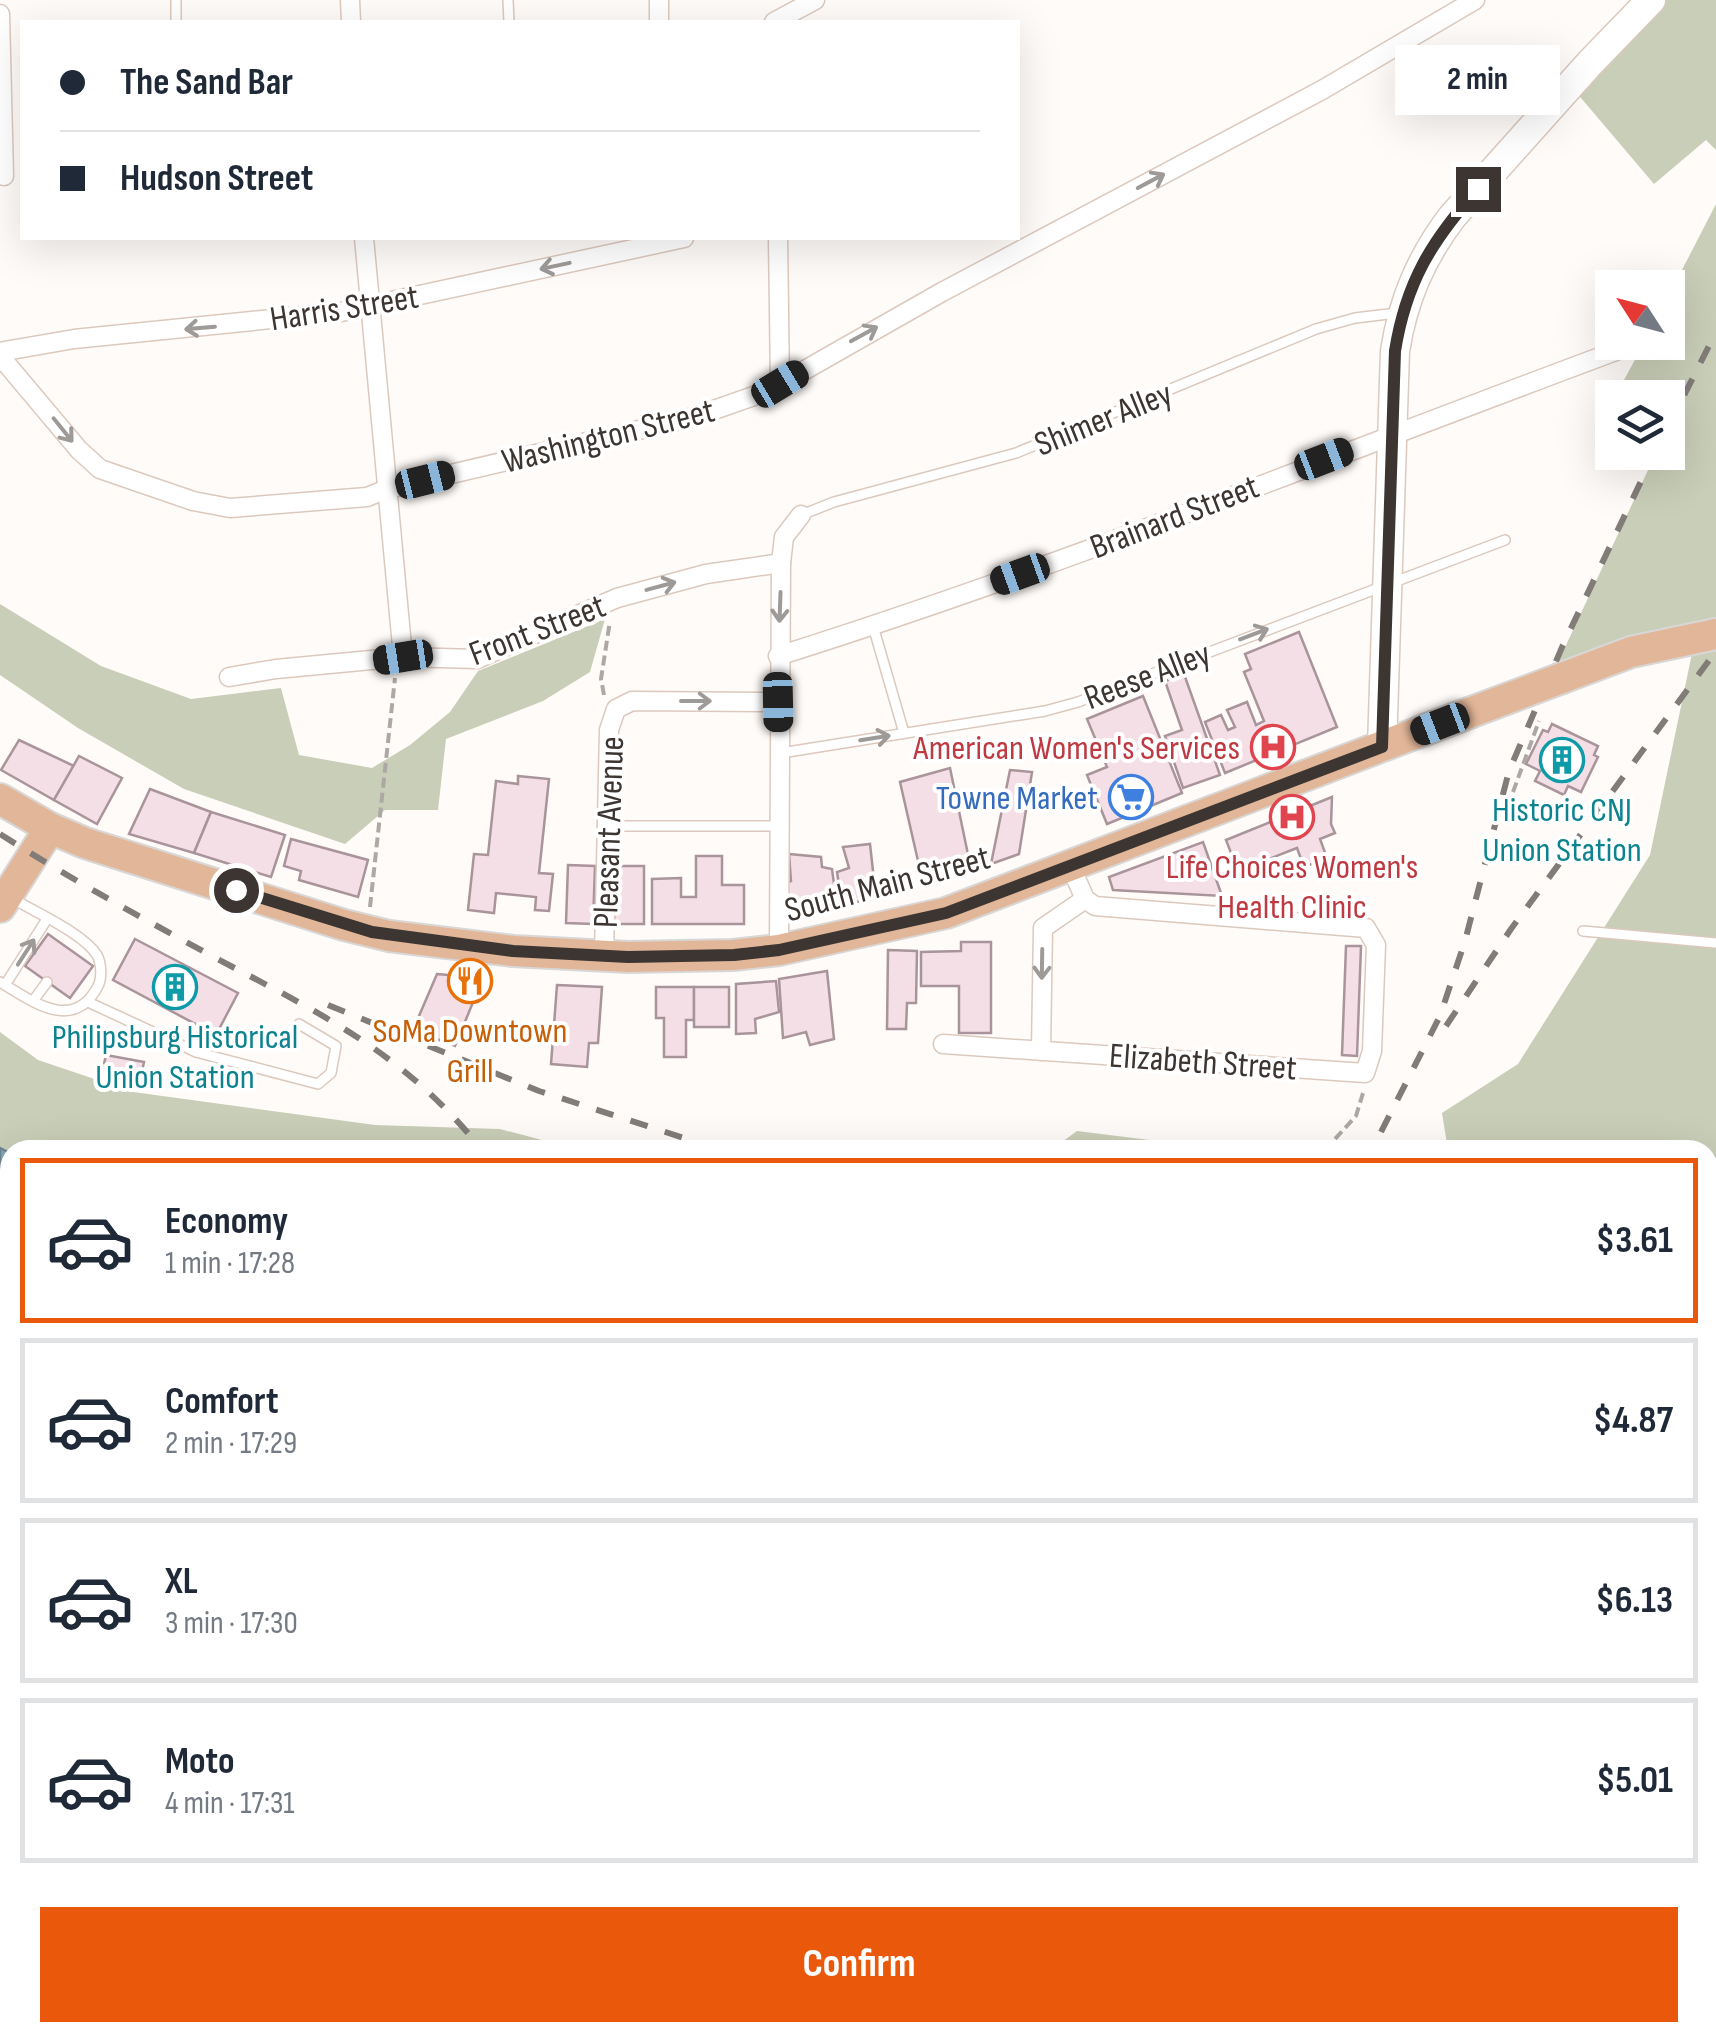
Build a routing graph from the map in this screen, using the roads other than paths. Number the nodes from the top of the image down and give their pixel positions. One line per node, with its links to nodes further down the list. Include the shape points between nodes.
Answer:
1 (816, 0): 5 (street)
2 (1475, 0): 14 (street, Washington Street, one-way to 2)
3 (1651, 0): 11 (street, via 1452,217 1419,268)
4 (0, 14): 6 (street)
5 (778, 20)
6 (9, 176)
7 (364, 240): 10 (street)
8 (675, 240): 10 (street, Harris Street, one-way to 10)
9 (778, 240): 14 (street)
10 (371, 306): 12 (street, Harris Street, one-way to 12, via 74,339); 16 (street)
11 (1402, 312): 15 (street); 17 (lane, Shimer Alley, via 1316,329 1016,453)
12 (0, 354): 16 (street, Washington Street, one-way to 16, via 90,462 134,482 230,508 367,497)
13 (1595, 359): 15 (street, Brainard Street)
14 (780, 384): 16 (street, Washington Street, via 694,416)
15 (1392, 434): 20 (street); 21 (street, Brainard Street)
16 (387, 489): 24 (street)
17 (801, 515): 19 (street, via 784,537)
18 (1505, 540): 20 (lane, Reese Alley)
19 (782, 563): 23 (street, one-way to 23); 24 (street, Front Street, one-way to 19, via 476,659 617,598 706,574)
20 (1389, 583): 27 (lane, Reese Alley, one-way to 20, via 1078,702); 28 (street)
21 (873, 626): 23 (street, Brainard Street); 27 (lane)
22 (1716, 634): 28 (main road, South Main Street, bridge, via 1631,652)
23 (778, 656): 26 (street)
24 (403, 657): 25 (street, Front Street)
25 (230, 677)
26 (778, 702): 29 (street); 31 (street, Pleasant Avenue, one-way to 26, via 609,730 616,709 632,701)
27 (904, 733): 29 (lane, Reese Alley, one-way to 27)
28 (1382, 747): 34 (main road, South Main Street)
29 (779, 754): 32 (street)
30 (0, 799): 33 (main road, South Main Street)
31 (607, 826): 32 (lane); 43 (street, Pleasant Avenue)
32 (779, 826): 42 (street)
33 (50, 828): 36 (main road); 43 (main road, South Main Street, via 368,931)
34 (1070, 865): 35 (street); 42 (main road, South Main Street, via 946,913)
35 (1084, 900): 50 (street, one-way to 50, via 1043,928); 50 (street, Elizabeth Street, via 1113,908 1366,928 1376,945 1372,1051 1365,1073)
36 (4, 901): 37 (lane)
37 (47, 919): 39 (lane); 45 (lane, one-way to 37)
38 (1583, 931): 40 (lane)
39 (78, 938): 41 (lane); 47 (lane, via 99,957 101,980)
40 (1716, 942)
41 (70, 950)
42 (779, 950): 43 (main road, South Main Street)
43 (604, 956)
44 (47, 982): 46 (lane)
45 (2, 984): 46 (lane)
46 (33, 1002): 47 (lane, via 74,1011)
47 (88, 1002): 48 (lane, via 196,1052 318,1084 331,1073 336,1046)
48 (299, 1024)
49 (942, 1044): 50 (street, Elizabeth Street)
50 (1040, 1051)

